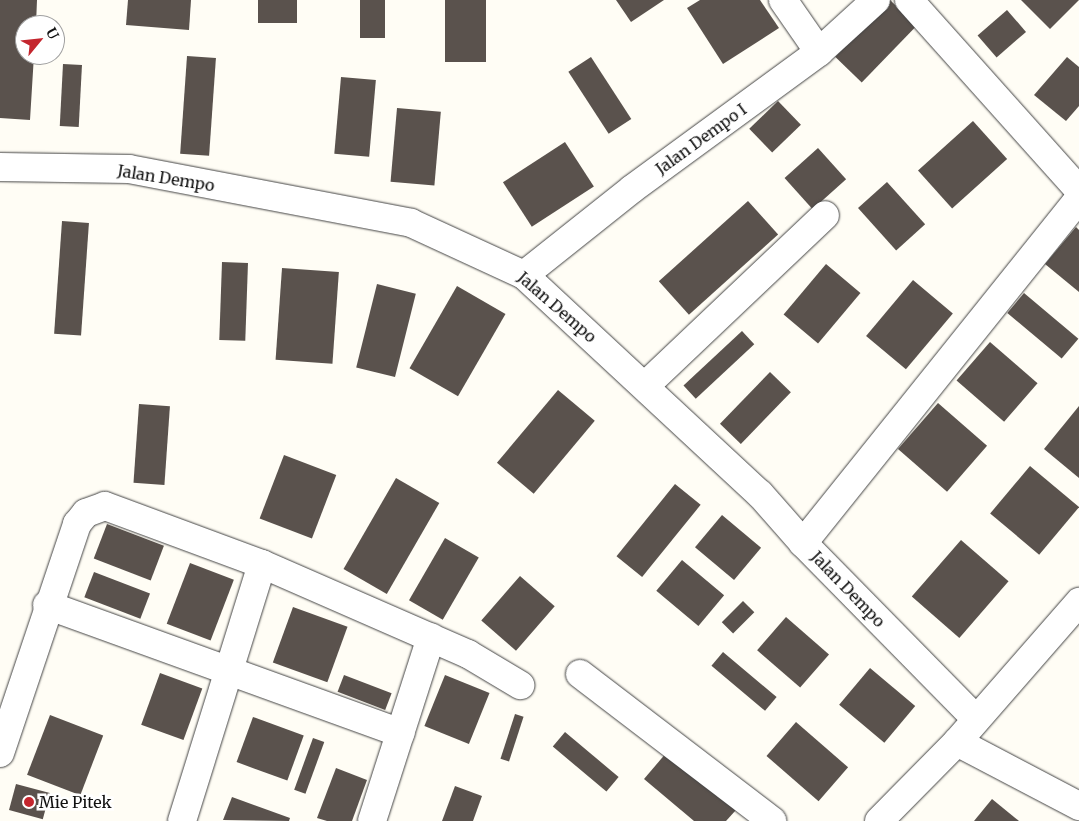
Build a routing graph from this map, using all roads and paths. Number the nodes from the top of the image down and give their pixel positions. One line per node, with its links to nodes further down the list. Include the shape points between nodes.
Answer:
1 (783, 0): 4 (street)
2 (876, 0): 4 (street, Jalan Dempo I)
3 (909, 0): 6 (street)
4 (819, 52): 9 (street, Jalan Dempo I, via 632,189)
5 (0, 167): 9 (street, Jalan Dempo, via 129,169 411,223)
6 (1079, 190)
7 (1079, 199): 11 (street)
8 (825, 215): 10 (street)
9 (524, 275): 10 (street, Jalan Dempo)
10 (645, 386): 11 (street, Jalan Dempo, via 760,494)
11 (802, 543): 19 (street, Jalan Dempo)
12 (262, 564): 14 (street, via 105,506 86,513 77,524); 15 (street); 16 (street)
13 (1079, 602): 19 (street)
14 (47, 606): 16 (street); 22 (street)
15 (432, 637): 18 (street); 20 (street)
16 (227, 672): 20 (street); 24 (street)
17 (580, 674): 26 (street)
18 (520, 684)
19 (975, 718): 21 (street)
20 (401, 733): 25 (street)
21 (957, 742): 23 (street); 27 (street)
22 (0, 754)
23 (1079, 806)
24 (182, 821)
25 (372, 821)
26 (772, 821)
27 (880, 821)

